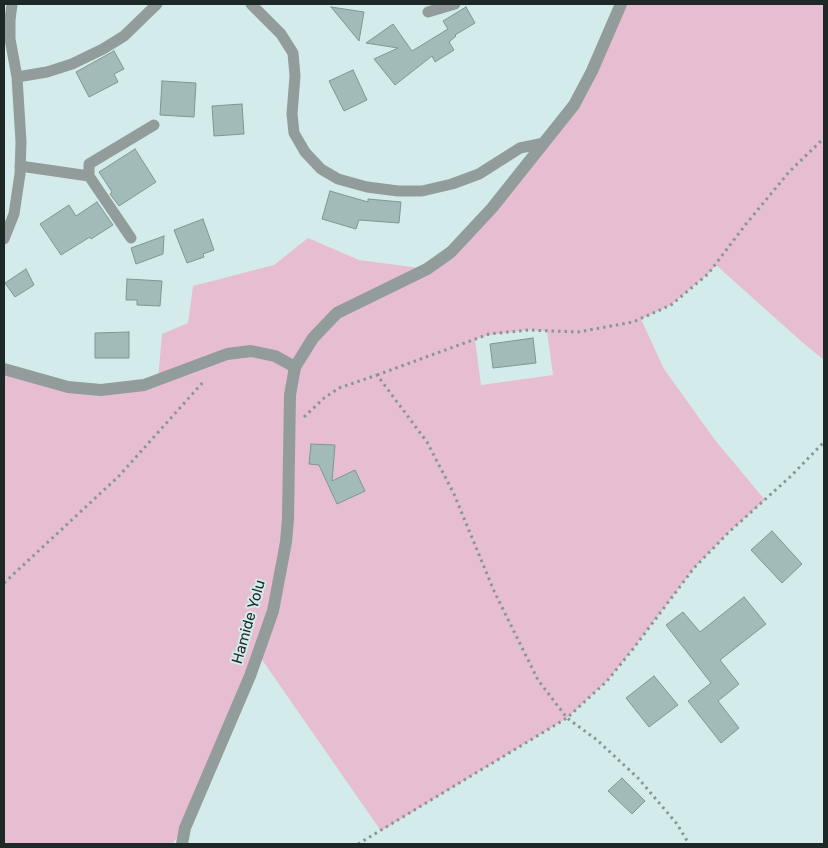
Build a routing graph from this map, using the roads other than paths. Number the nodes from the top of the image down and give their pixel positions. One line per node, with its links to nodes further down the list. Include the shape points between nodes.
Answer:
1 (12, 4): 7 (lane, via 10,39)
2 (157, 4): 7 (lane, via 124,36 103,49 72,64)
3 (250, 4): 9 (lane, via 281,34 293,53 294,133 305,152 321,169 338,179 367,187 422,191 479,174 520,148)
4 (455, 4): 6 (lane)
5 (621, 4): 9 (street, Hamide Yolu, via 574,105)
6 (428, 12)
7 (17, 77): 10 (lane, via 22,142)
8 (154, 125): 11 (lane, via 90,164)
9 (544, 143): 14 (street, Hamide Yolu, via 492,208 451,252 427,269 337,313 313,338)
10 (20, 166): 11 (lane); 13 (lane, via 14,214)
11 (90, 176): 12 (lane)
12 (131, 238)
13 (4, 239)
14 (296, 367): 15 (street, via 275,356 252,351 227,354 144,385 102,390 68,387); 16 (street, Hamide Yolu, via 290,395 286,542 273,611 250,676 185,828)
15 (4, 369)
16 (182, 844)

